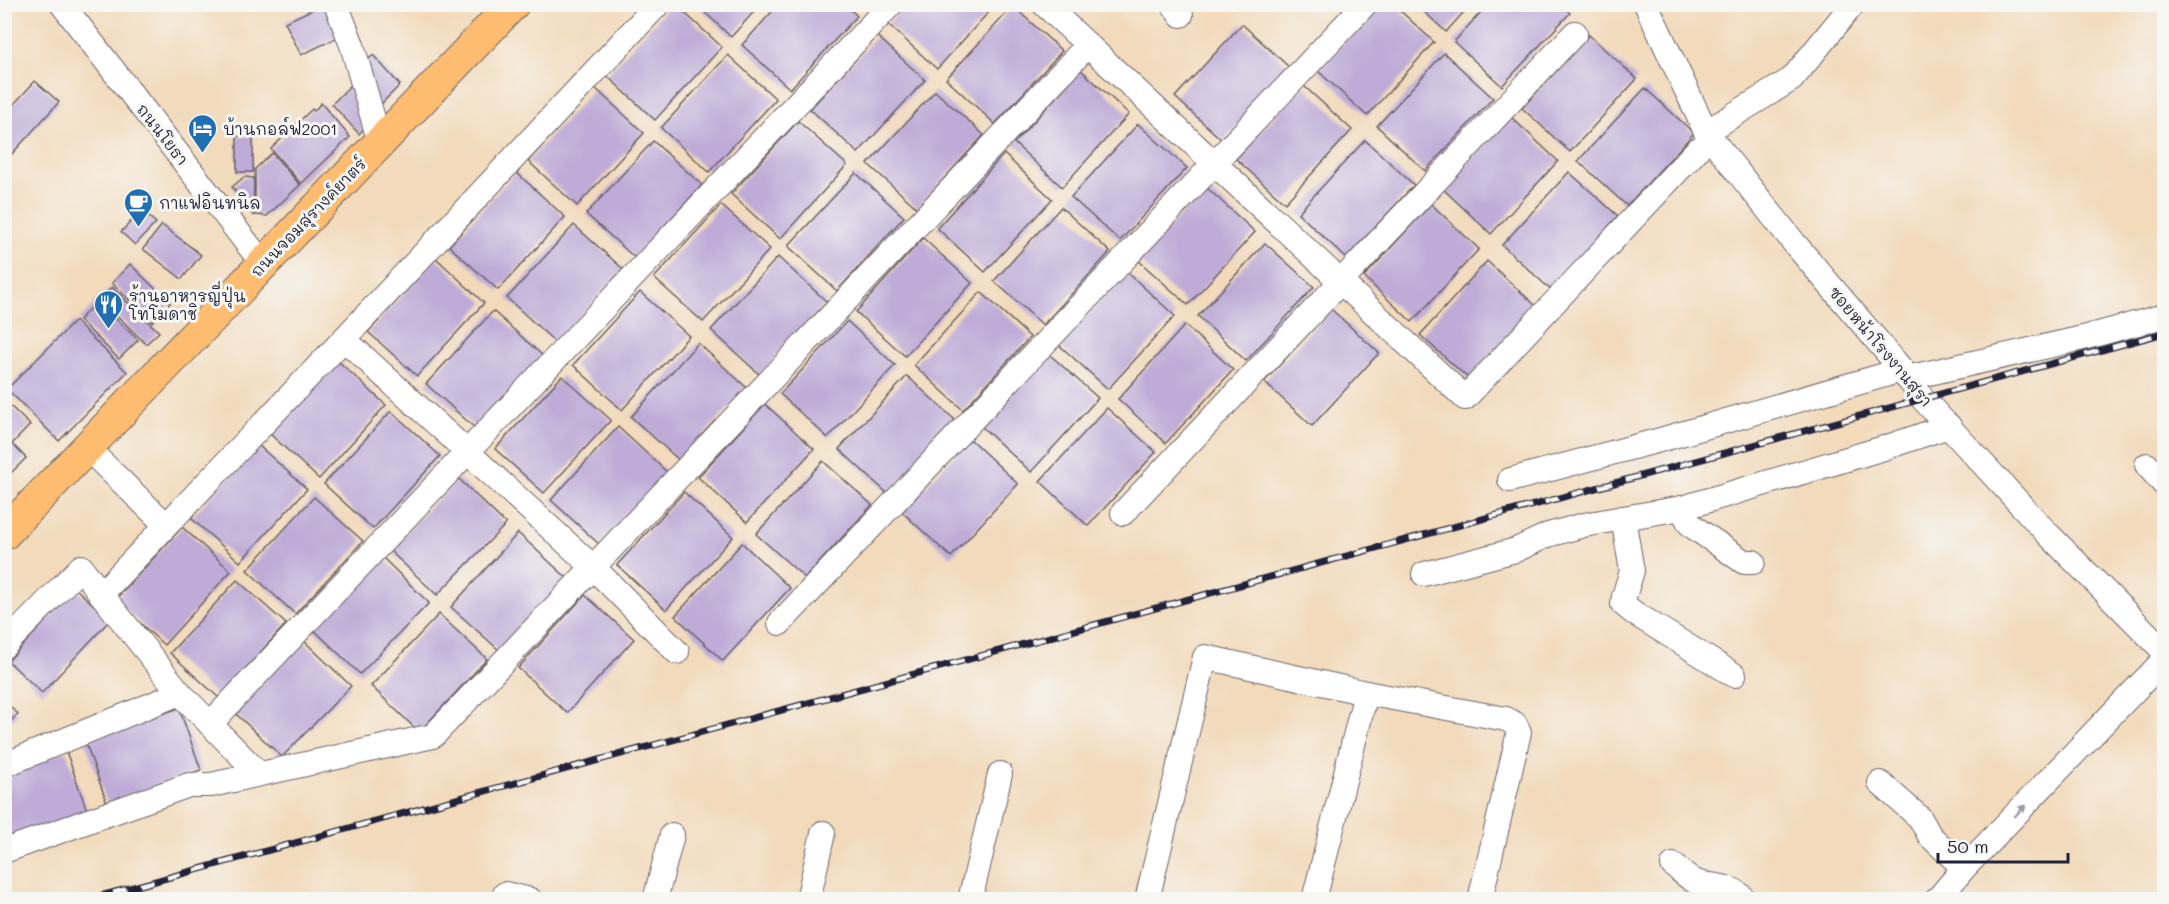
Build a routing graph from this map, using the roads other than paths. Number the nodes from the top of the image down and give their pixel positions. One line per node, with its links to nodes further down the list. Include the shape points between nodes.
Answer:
1 (62, 4): 15 (street, ถนนโยธา)
2 (336, 4): 13 (street)
3 (513, 4): 13 (main road, ถนนจอมสุรางค์ยาตร์)
4 (658, 4): 18 (street)
5 (1044, 4): 11 (street)
6 (1365, 4): 14 (street)
7 (1646, 4): 12 (street, ซอยหน้าโรงงานสุรา)
8 (1853, 4): 12 (street, via 1792,80)
9 (879, 9): 22 (street)
10 (1575, 33): 16 (street)
11 (1088, 46): 14 (street); 32 (street)
12 (1701, 141): 16 (street, via 1465,398); 19 (street, ซอยหน้าโรงงานสุรา, via 1795,243)
13 (380, 143): 15 (main road, ถนนจอมสุรางค์ยาตร์)
14 (1215, 163): 16 (street); 35 (street)
15 (263, 264): 21 (main road, ถนนจอมสุรางค์ยาตร์)
16 (1341, 280): 27 (street)
17 (2164, 316): 19 (street, via 2072,341)
18 (344, 339): 22 (street); 29 (street)
19 (1905, 374): 20 (street, ซอยหน้าโรงงานสุรา); 24 (street)
20 (1949, 426): 26 (street); 37 (street, ซอยหน้าโรงงานสุรา, via 2046,532)
21 (87, 448): 29 (street); 30 (main road, ถนนจอมสุรางค์ยาตร์)
22 (468, 454): 32 (street); 43 (street)
23 (2147, 465): 25 (street)
24 (1510, 480)
25 (2164, 484)
26 (1682, 508): 28 (street); 31 (street, via 1695,528 1744,561)
27 (1123, 513)
28 (1623, 518): 33 (street, via 1548,535 1515,550); 40 (street, via 1632,571 1623,604)
29 (166, 525): 34 (street)
30 (4, 534)
31 (1753, 562)
32 (594, 568): 38 (street); 45 (street, via 433,736)
33 (1424, 574)
34 (101, 594): 36 (street, via 81,567); 41 (street)
35 (780, 623)
36 (4, 646)
37 (2164, 651)
38 (677, 652)
39 (2164, 660): 52 (street, one-way to 39)
40 (1734, 675)
41 (180, 693): 43 (street); 44 (street)
42 (1366, 693): 58 (street, via 1205,657); 59 (street); 60 (street, via 1506,719 1515,724 1519,732)
43 (210, 724): 45 (street)
44 (4, 765)
45 (258, 773): 50 (street, via 212,785 189,785)
46 (1000, 774): 57 (street)
47 (1880, 783): 52 (street, via 1920,818 1930,836)
48 (823, 832): 56 (street)
49 (672, 835): 55 (street)
50 (4, 851)
51 (1673, 865): 61 (street, via 1696,882 1733,891)
52 (1964, 868): 62 (street)
53 (504, 900): 54 (street, via 505,894)
54 (530, 900)
55 (655, 900)
56 (808, 900)
57 (970, 900)
58 (1147, 900)
59 (1314, 900)
60 (1480, 900)
61 (1744, 900)
62 (1937, 900)

